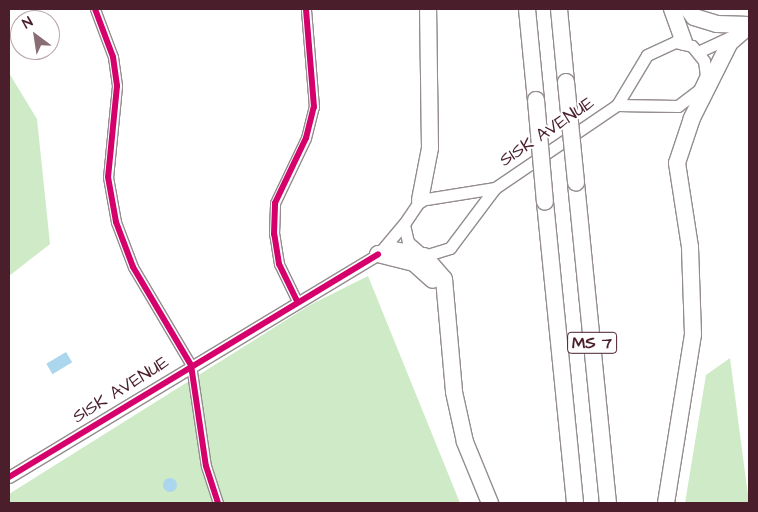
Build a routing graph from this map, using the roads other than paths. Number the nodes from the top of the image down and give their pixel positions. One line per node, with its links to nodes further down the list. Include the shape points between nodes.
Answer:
1 (95, 9): 22 (street, via 105,29 116,86 108,177 116,222 133,267)
2 (306, 9): 21 (street, via 314,107 306,138 275,203 274,234 280,264)
3 (428, 9): 16 (highway, via 430,148)
4 (526, 9): 26 (highway, MS 7, bridge)
5 (559, 9): 27 (highway, MS 7, bridge)
6 (672, 9): 9 (highway)
7 (688, 9): 8 (highway, via 694,17)
8 (742, 33): 10 (street); 11 (street); 14 (highway, via 692,118)
9 (684, 42): 10 (street); 13 (street, SISK AVENUE, via 665,43 647,55)
10 (698, 52): 11 (street)
11 (706, 69): 12 (street, via 705,81)
12 (689, 100): 13 (street, SISK AVENUE, via 678,106); 14 (highway, via 673,146)
13 (618, 105): 15 (street, SISK AVENUE)
14 (677, 163): 28 (highway, via 690,248 693,334 681,432)
15 (495, 188): 16 (street, SISK AVENUE); 18 (street, SISK AVENUE, via 450,248)
16 (420, 200): 17 (street, SISK AVENUE)
17 (404, 224): 18 (street); 19 (street, SISK AVENUE)
18 (419, 253): 19 (street, SISK AVENUE, via 393,247); 20 (highway, via 444,279)
19 (378, 254): 20 (highway, via 414,263); 21 (street, SISK AVENUE)
20 (446, 297): 25 (highway, via 454,392 465,442)
21 (297, 301): 22 (street, SISK AVENUE)
22 (191, 365): 23 (street, SISK AVENUE); 24 (street, via 206,466)
23 (9, 477)
24 (218, 503)
25 (490, 503)
26 (575, 503)
27 (608, 503)
28 (666, 503)

